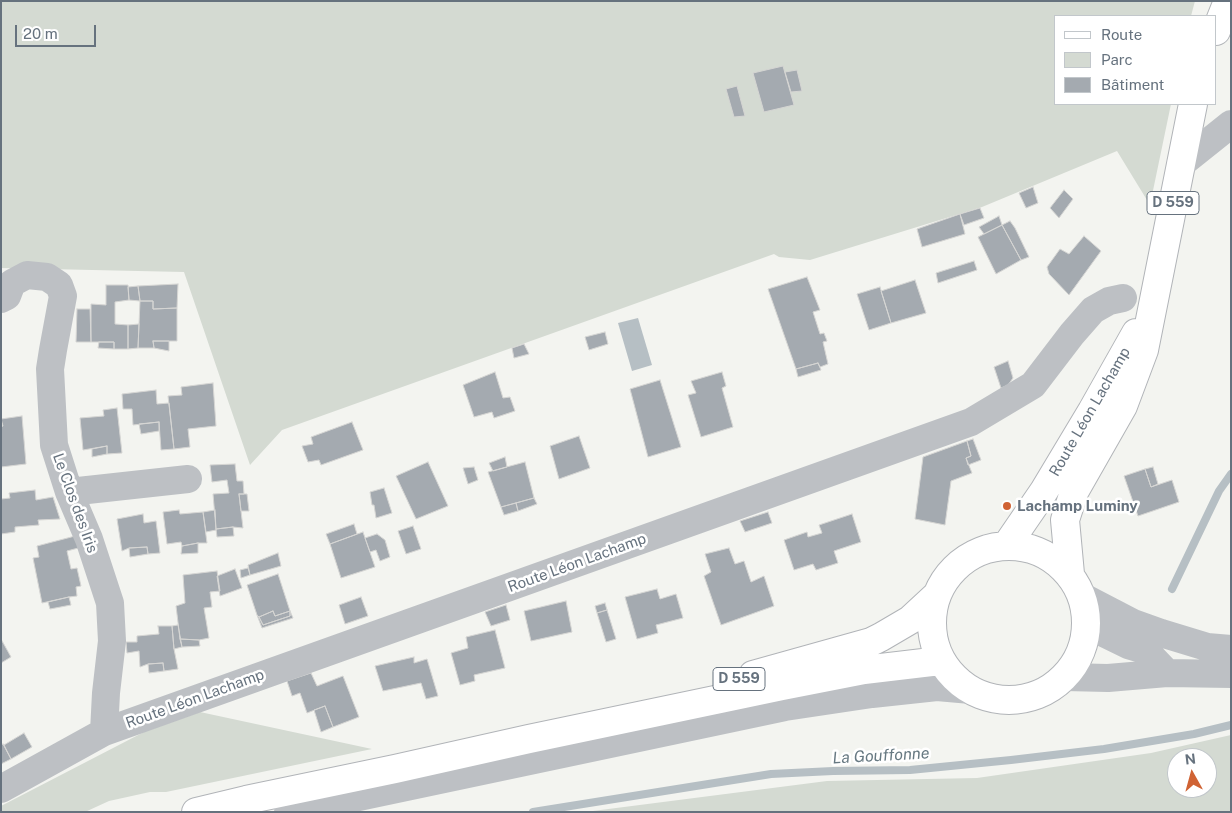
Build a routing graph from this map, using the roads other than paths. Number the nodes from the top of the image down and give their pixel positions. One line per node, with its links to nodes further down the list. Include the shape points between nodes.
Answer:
1 (1228, 1): 2 (main road)
2 (1217, 29)
3 (1193, 105): 5 (main road, Route Léon Lachamp / D 559)
4 (1231, 124): 5 (street)
5 (1181, 164): 8 (main road, Route Léon Lachamp / D 559)
6 (1123, 298): 22 (street, Route Léon Lachamp, via 1093,310 1033,385 971,422)
7 (1, 300): 10 (street, Le Clos des Iris, via 7,296 12,283 27,275 48,277 59,284 64,296 50,368 54,445)
8 (1154, 302): 11 (main road, Route Léon Lachamp, via 1044,491); 12 (main road, Route Léon Lachamp, via 1144,350 1123,406 1074,492 1065,520)
9 (188, 479): 10 (street)
10 (69, 492): 22 (street, Le Clos des Iris, via 110,603 112,640)
11 (1007, 545): 12 (main road, via 1031,548 1052,558); 13 (main road, via 985,549 964,560 948,576)
12 (1070, 574): 14 (main road)
13 (937, 596): 17 (main road, via 932,623); 23 (main road, D 559, via 910,620 871,642)
14 (1083, 597): 15 (main road); 16 (street, via 1133,623 1161,633)
15 (1088, 624): 18 (street, via 1128,645 1145,650); 20 (main road, via 1081,653)
16 (1231, 649)
17 (940, 661): 21 (main road); 23 (main road, D 559, via 864,670)
18 (1167, 673): 19 (street); 20 (street, via 1108,678)
19 (1231, 674)
20 (1065, 677): 21 (main road, via 1035,696 1018,700 1000,700)
21 (971, 690): 26 (street, via 937,686 785,708)
22 (104, 732): 24 (street, Route Léon Lachamp)
23 (529, 739): 25 (main road, D 559)
24 (1, 789)
25 (196, 812)
26 (288, 812)

